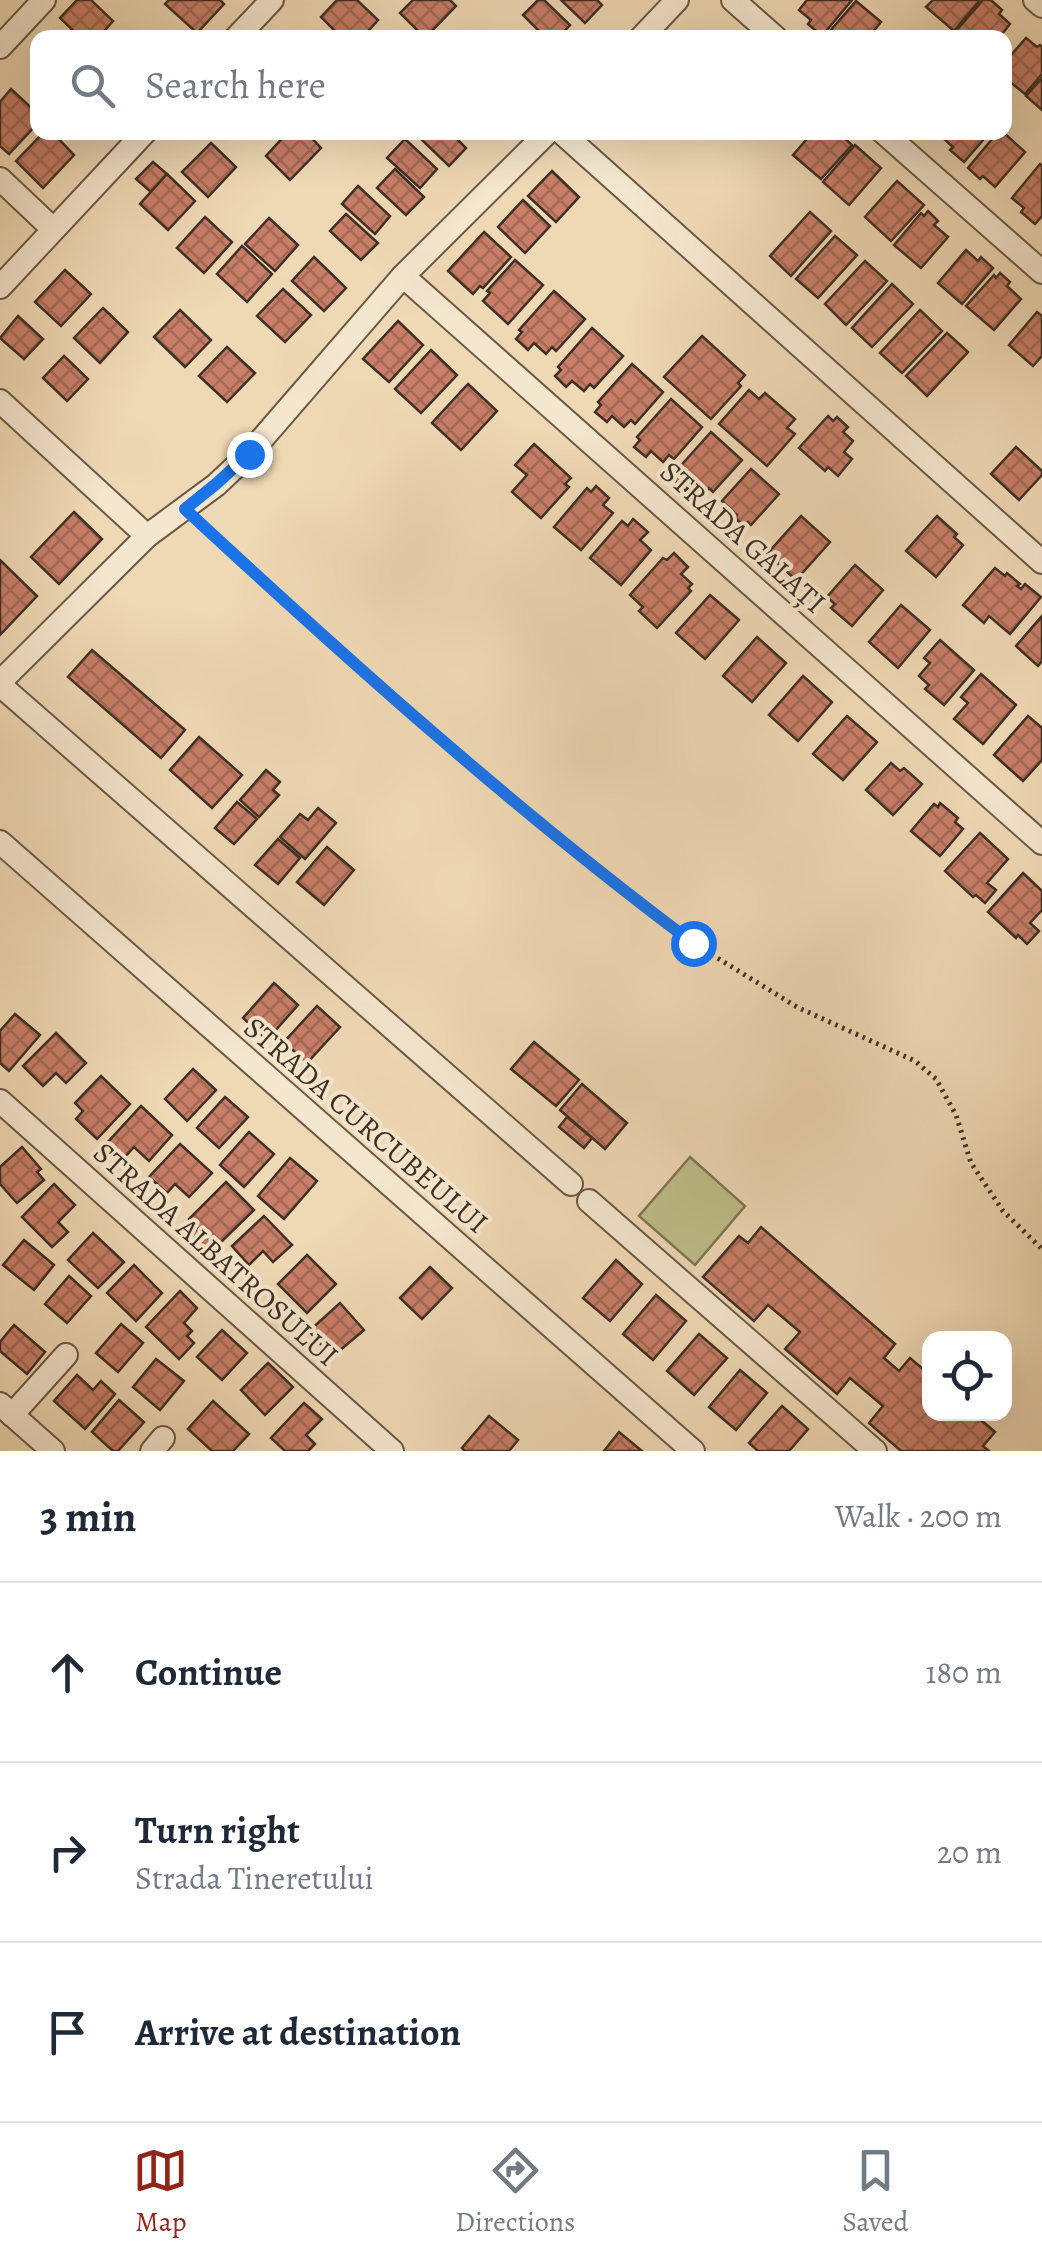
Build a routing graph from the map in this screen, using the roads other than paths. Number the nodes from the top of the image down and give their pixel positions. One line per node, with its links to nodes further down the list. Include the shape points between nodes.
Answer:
1 (44, 0): 10 (street)
2 (272, 0): 7 (street)
3 (677, 0): 8 (street)
4 (733, 0): 9 (street)
5 (1035, 0): 6 (street)
6 (1042, 6)
7 (244, 30)
8 (649, 30)
9 (767, 30)
10 (0, 47)
11 (137, 140): 16 (street)
12 (540, 140): 18 (street)
13 (570, 140): 22 (street)
14 (893, 140): 17 (street)
15 (0, 179): 16 (street)
16 (53, 229): 19 (street)
17 (1042, 272)
18 (404, 276): 21 (street, via 249,454); 25 (street, STRADA GALAȚI)
19 (0, 287)
20 (0, 402): 21 (street)
21 (147, 536): 23 (street)
22 (1042, 562)
23 (0, 684): 27 (street)
24 (0, 842): 33 (street, STRADA CURCUBEULUI)
25 (1042, 844)
26 (0, 1101): 32 (street, STRADA ALBATROSULUI)
27 (571, 1184)
28 (589, 1201): 34 (street)
29 (66, 1356): 30 (street)
30 (6, 1410): 31 (street)
31 (53, 1451)
32 (392, 1451)
33 (693, 1451)
34 (875, 1451)

